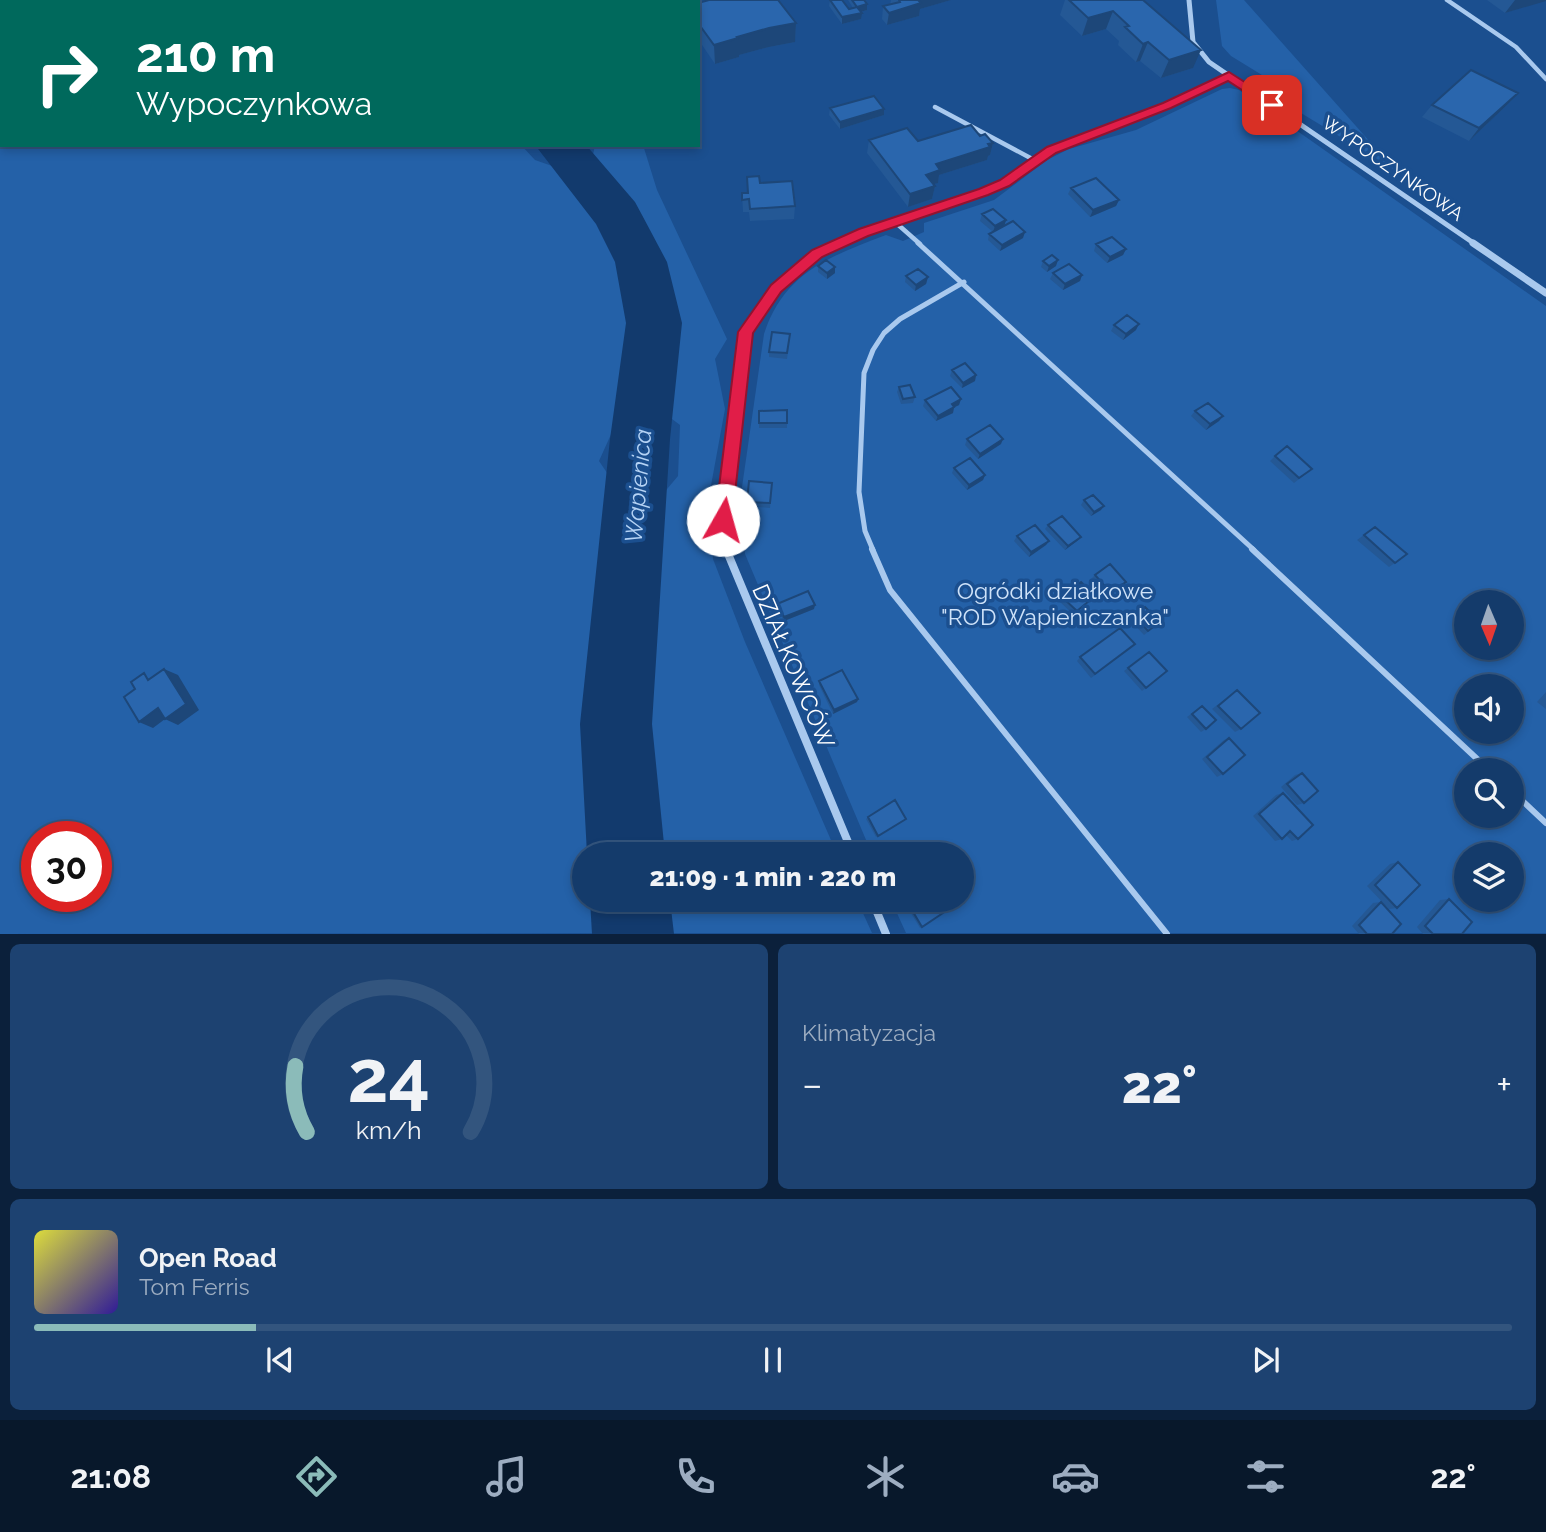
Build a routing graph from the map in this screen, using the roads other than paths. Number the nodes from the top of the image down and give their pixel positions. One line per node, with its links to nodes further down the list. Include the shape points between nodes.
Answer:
1 (1189, 0): 3 (street, WYPOCZYNKOWA, via 1193,42)
2 (1447, 0): 4 (lane, via 1516,47)
3 (1229, 76): 6 (street, DZIAŁKOWCÓW, via 1167,106 1052,150); 9 (street, WYPOCZYNKOWA)
4 (1546, 79)
5 (935, 107): 6 (lane)
6 (1036, 161): 7 (street, DZIAŁKOWCÓW, via 984,192)
7 (895, 222): 8 (lane); 13 (street, DZIAŁKOWCÓW, via 817,253 776,288 756,314 746,332 741,358 723,520 727,554)
8 (964, 282): 10 (lane); 16 (lane, via 900,319 873,350 864,373 859,478 865,531 890,590 906,612)
9 (1546, 293)
10 (1476, 758)
11 (1524, 802): 12 (lane)
12 (1546, 823)
13 (848, 842)
14 (877, 912): 15 (street)
15 (886, 933)
16 (1167, 933)

